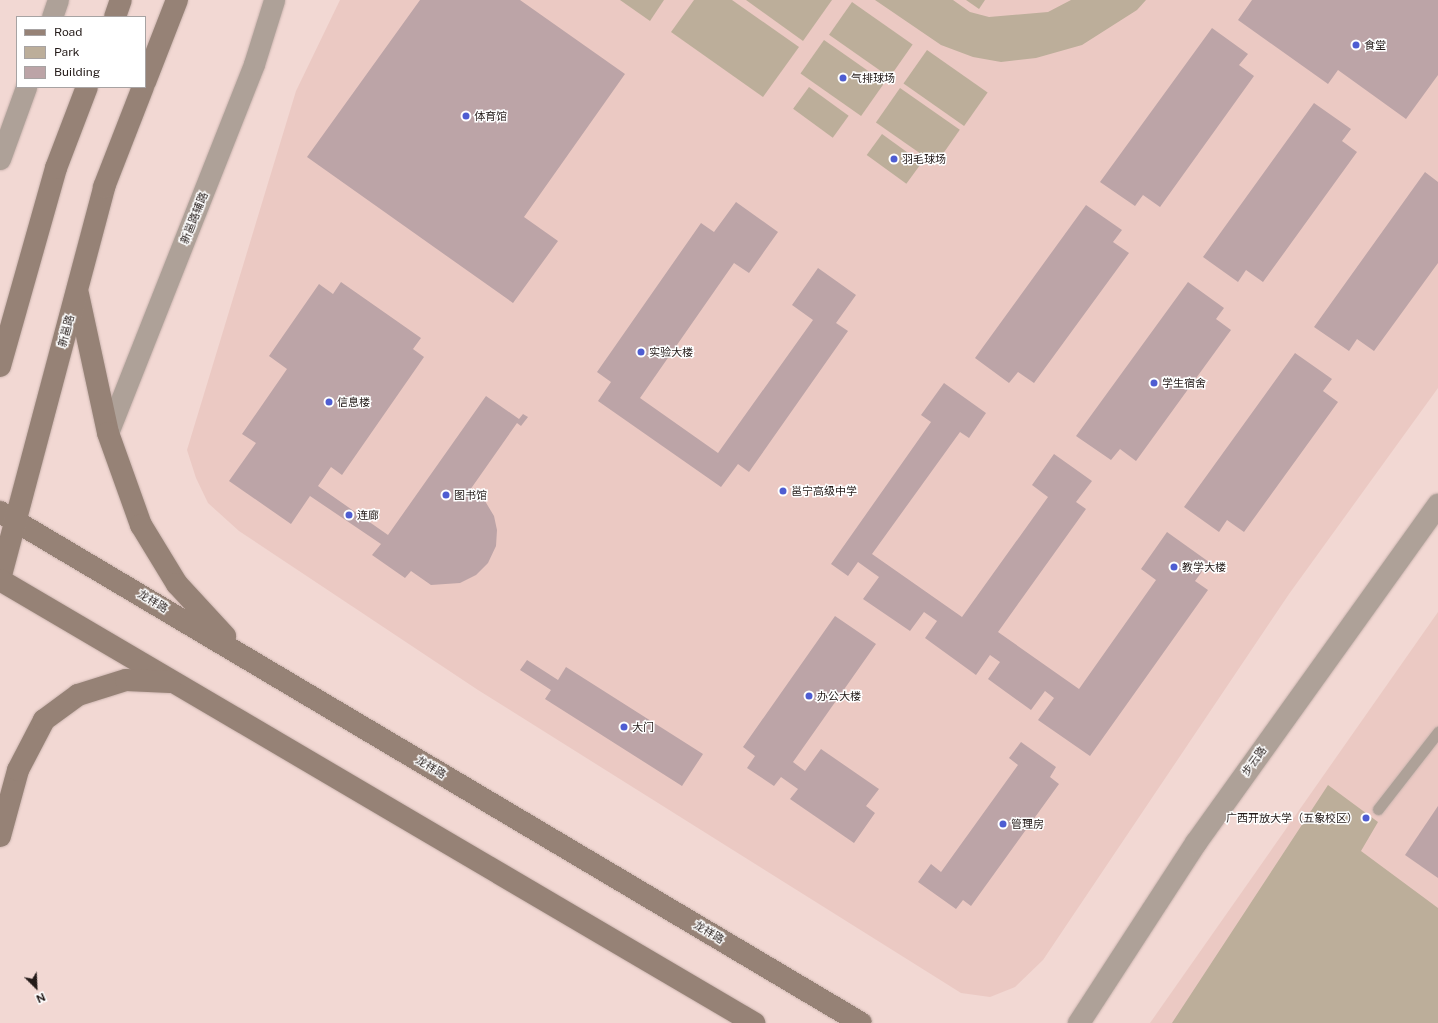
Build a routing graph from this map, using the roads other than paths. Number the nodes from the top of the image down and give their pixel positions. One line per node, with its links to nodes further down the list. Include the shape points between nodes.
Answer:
1 (58, 0): 5 (street)
2 (121, 0): 6 (main road)
3 (176, 0): 7 (main road)
4 (274, 0): 14 (street, 新邕路辅路, via 254,64)
5 (52, 16)
6 (115, 16)
7 (146, 79)
8 (26, 88): 11 (street)
9 (87, 88): 13 (main road, via 56,168)
10 (143, 88): 12 (main road, 新邕路, via 104,187)
11 (0, 159)
12 (77, 289): 14 (main road); 16 (main road, 新邕路)
13 (0, 366)
14 (108, 434): 18 (main road, via 141,525 177,584)
15 (1438, 505): 25 (street, 步云路, via 1196,843)
16 (8, 516): 17 (main road, 新邕路); 18 (main road, 龙祥路)
17 (0, 580): 19 (main road)
18 (242, 654): 24 (main road, 龙祥路)
19 (174, 682): 22 (main road, via 126,680 78,695 44,720 18,770); 23 (main road)
20 (1438, 732): 21 (lane)
21 (1378, 809)
22 (0, 836)
23 (754, 1023)
24 (861, 1023)
25 (1079, 1023)

